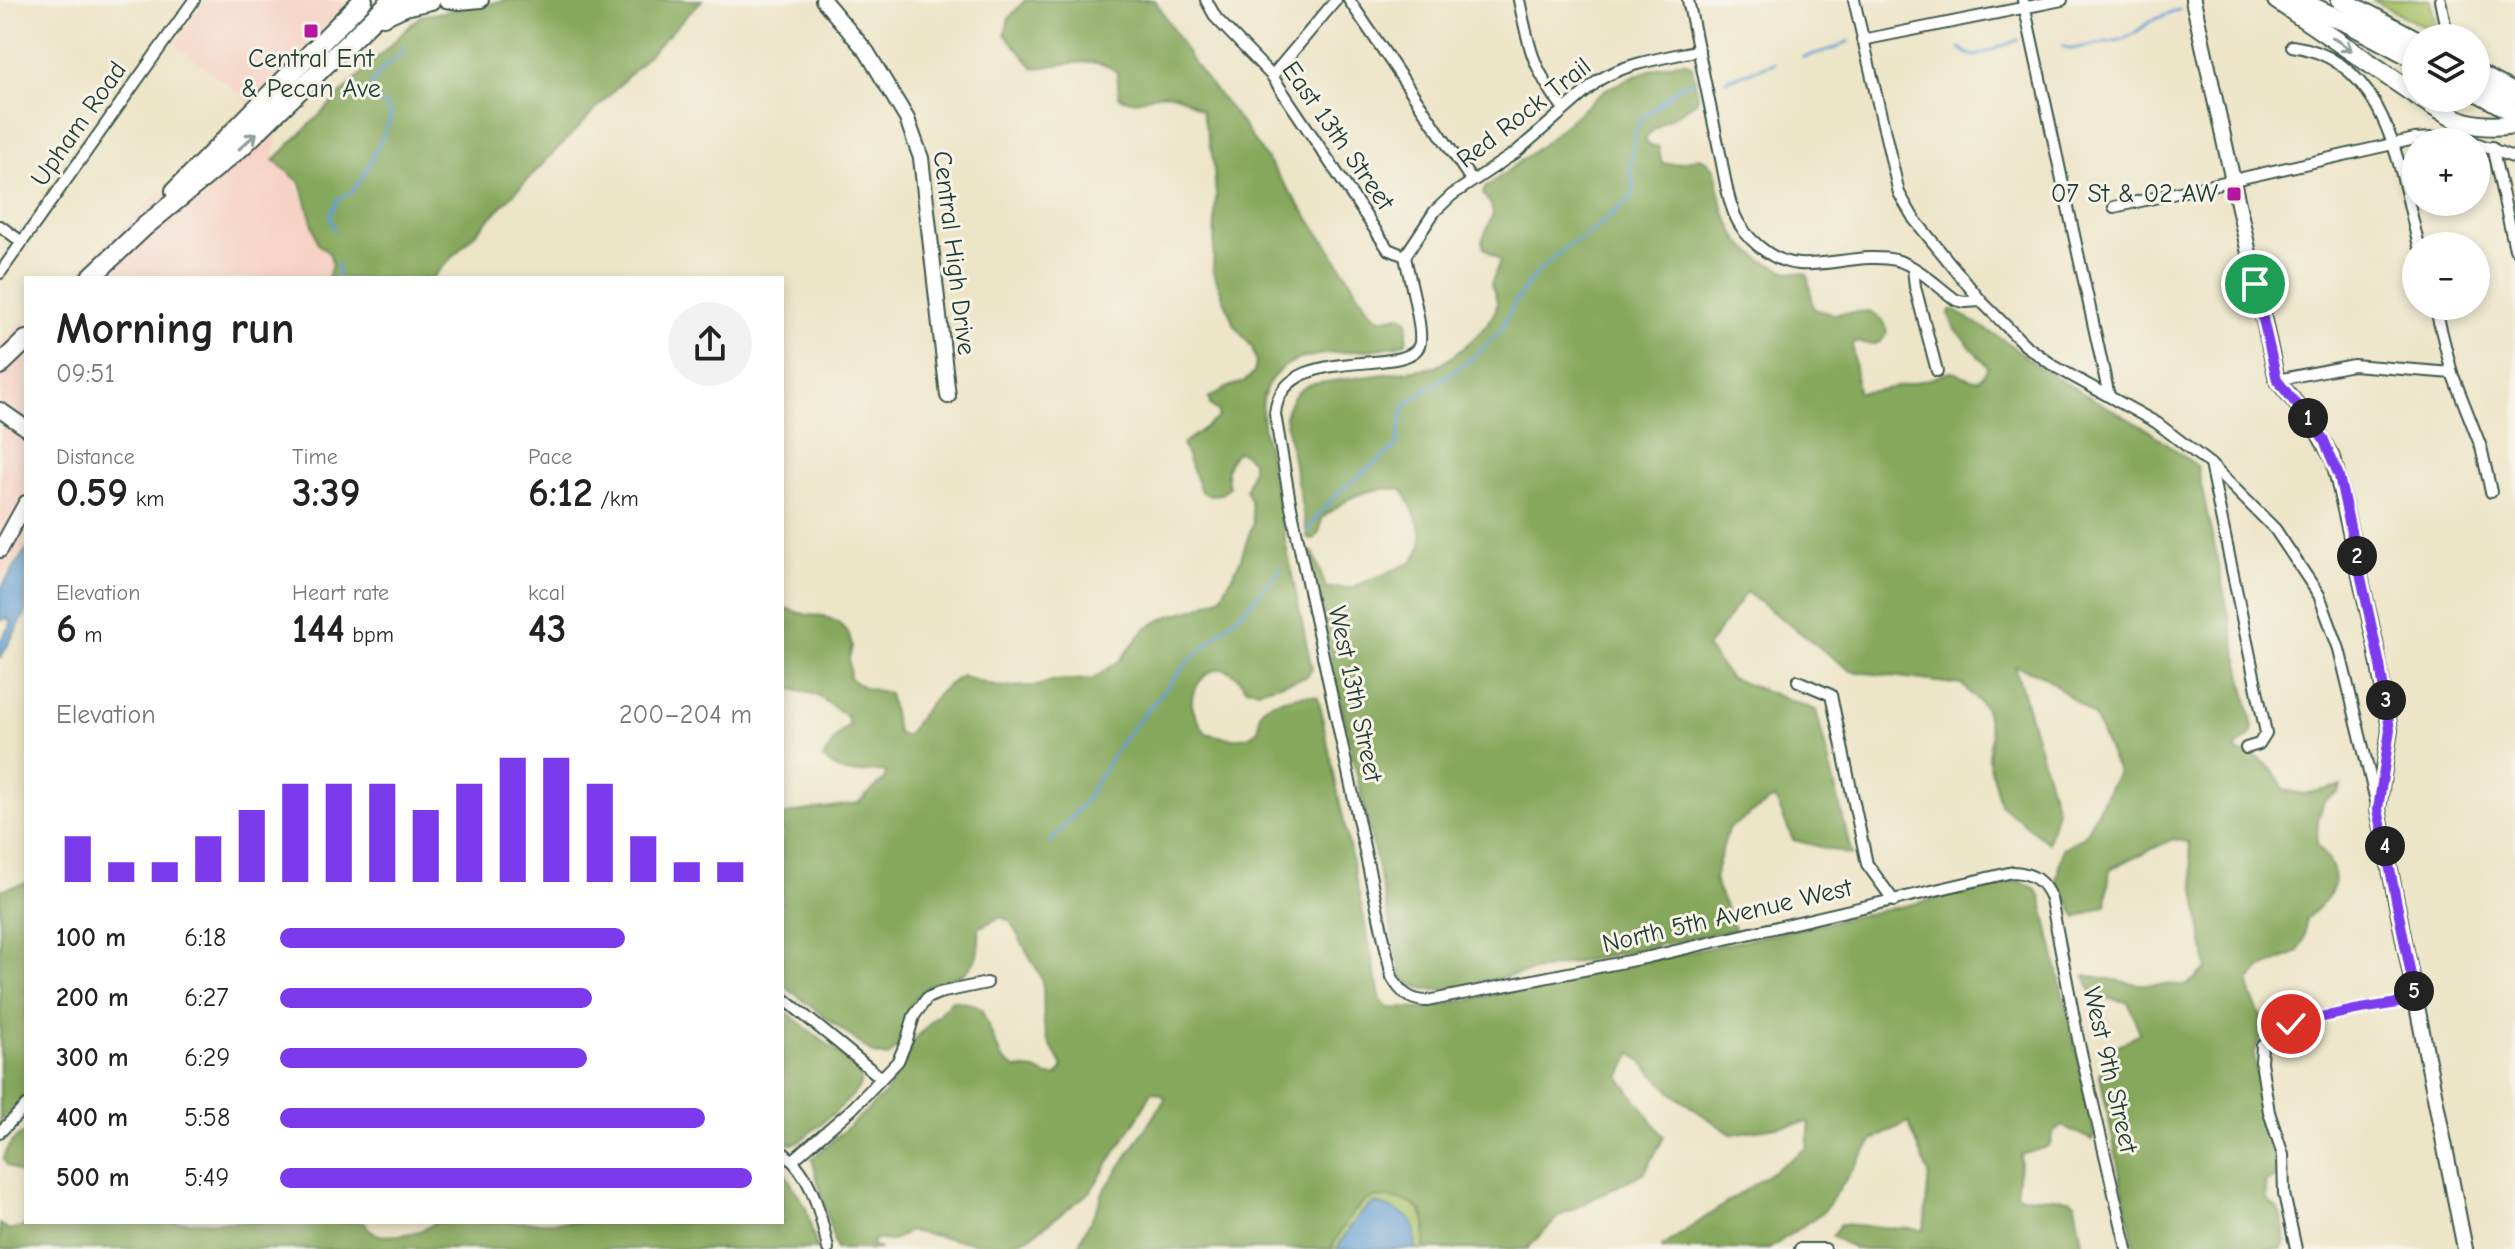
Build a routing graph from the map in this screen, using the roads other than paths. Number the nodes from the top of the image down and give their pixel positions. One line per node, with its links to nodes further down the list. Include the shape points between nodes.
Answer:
1 (194, 0): 48 (street, Upham Road)
2 (363, 0): 46 (highway)
3 (392, 0): 22 (highway)
4 (431, 0): 22 (highway)
5 (446, 0): 6 (street)
6 (481, 0)
7 (823, 0): 61 (street, Central High Drive, via 867,52 907,119 921,158)
8 (1206, 0): 29 (street, East 13th Street, via 1216,18)
9 (1336, 0): 29 (street)
10 (1349, 0): 43 (street)
11 (1519, 0): 34 (street, via 1529,50)
12 (1688, 0): 28 (street)
13 (1854, 0): 25 (street)
14 (2062, 0): 20 (street)
15 (2193, 0): 42 (street)
16 (2277, 0): 31 (highway, one-way to 31)
17 (2297, 0): 21 (highway)
18 (2341, 0): 21 (highway)
19 (2440, 0): 23 (street)
20 (2024, 4): 25 (street); 62 (street)
21 (2355, 17): 24 (highway); 27 (highway)
22 (370, 22): 46 (highway, one-way to 22, via 249,140)
23 (2445, 24)
24 (2402, 35)
25 (1862, 40): 54 (street, via 1899,193)
26 (2292, 46): 39 (street, via 2331,58 2363,84 2376,101)
27 (2402, 49)
28 (1699, 50): 34 (street, Red Rock Trail, via 1614,71); 51 (street, via 1738,224 1757,245 1795,264 1880,258)
29 (1272, 76): 50 (street, East 13th Street, via 1388,249)
30 (2490, 81): 32 (highway)
31 (2402, 85)
32 (2515, 94)
33 (2490, 98): 36 (highway)
34 (1564, 109): 43 (street, Red Rock Trail, via 1515,153)
35 (2445, 112): 37 (highway, via 2480,126)
36 (2515, 113)
37 (2515, 124)
38 (2402, 143): 39 (street)
39 (2393, 145): 42 (street); 47 (street)
40 (2492, 147): 41 (street); 49 (street)
41 (2515, 158)
42 (2231, 180): 44 (street); 60 (street)
43 (1472, 181): 50 (street, Red Rock Trail, via 1435,211)
44 (2114, 207)
45 (0, 226): 48 (street)
46 (144, 227): 53 (highway)
47 (2415, 232)
48 (22, 242): 52 (street, Upham Road)
49 (2515, 249)
50 (1405, 256): 75 (street, West 13th Street, via 1422,330 1419,347 1397,358 1305,374 1285,387 1276,402 1290,502 1392,977)
51 (1913, 268): 54 (street, via 1956,300); 58 (street)
52 (0, 273)
53 (92, 276)
54 (1981, 301): 62 (street, via 2025,345)
55 (2439, 320): 59 (street)
56 (24, 342): 57 (highway)
57 (0, 365)
58 (1937, 371)
59 (2452, 373): 60 (street, via 2353,365); 66 (street, via 2481,447)
60 (2277, 380): 71 (street, via 2323,438 2339,476 2390,730)
61 (948, 396)
62 (2109, 396): 65 (street, via 2157,423)
63 (0, 410): 64 (street)
64 (24, 427)
65 (2210, 464): 70 (street, via 2266,733 2259,744); 71 (street, via 2275,529 2319,595 2339,649)
66 (2491, 492)
67 (24, 507): 68 (street)
68 (0, 550)
69 (1798, 681): 73 (street, via 1831,695 1867,864)
70 (2246, 748)
71 (2378, 809): 77 (street)
72 (2051, 899): 73 (street, North 5th Avenue West, via 2039,879 2013,872); 86 (street, West 9th Street)
73 (1894, 901): 75 (street, North 5th Avenue West, via 1427,1001)
74 (987, 983): 78 (street, via 927,998 914,1016 898,1061)
75 (1401, 991)
76 (784, 999): 78 (street)
77 (2416, 1000): 87 (street, via 2291,1024 2262,1046); 88 (street)
78 (880, 1077): 82 (street)
79 (24, 1108): 80 (street)
80 (0, 1132)
81 (784, 1153): 82 (street)
82 (793, 1160): 83 (street, via 811,1191)
83 (828, 1249)
84 (1800, 1249): 85 (street)
85 (1825, 1249)
86 (2127, 1249)
87 (2296, 1249)
88 (2465, 1249)

